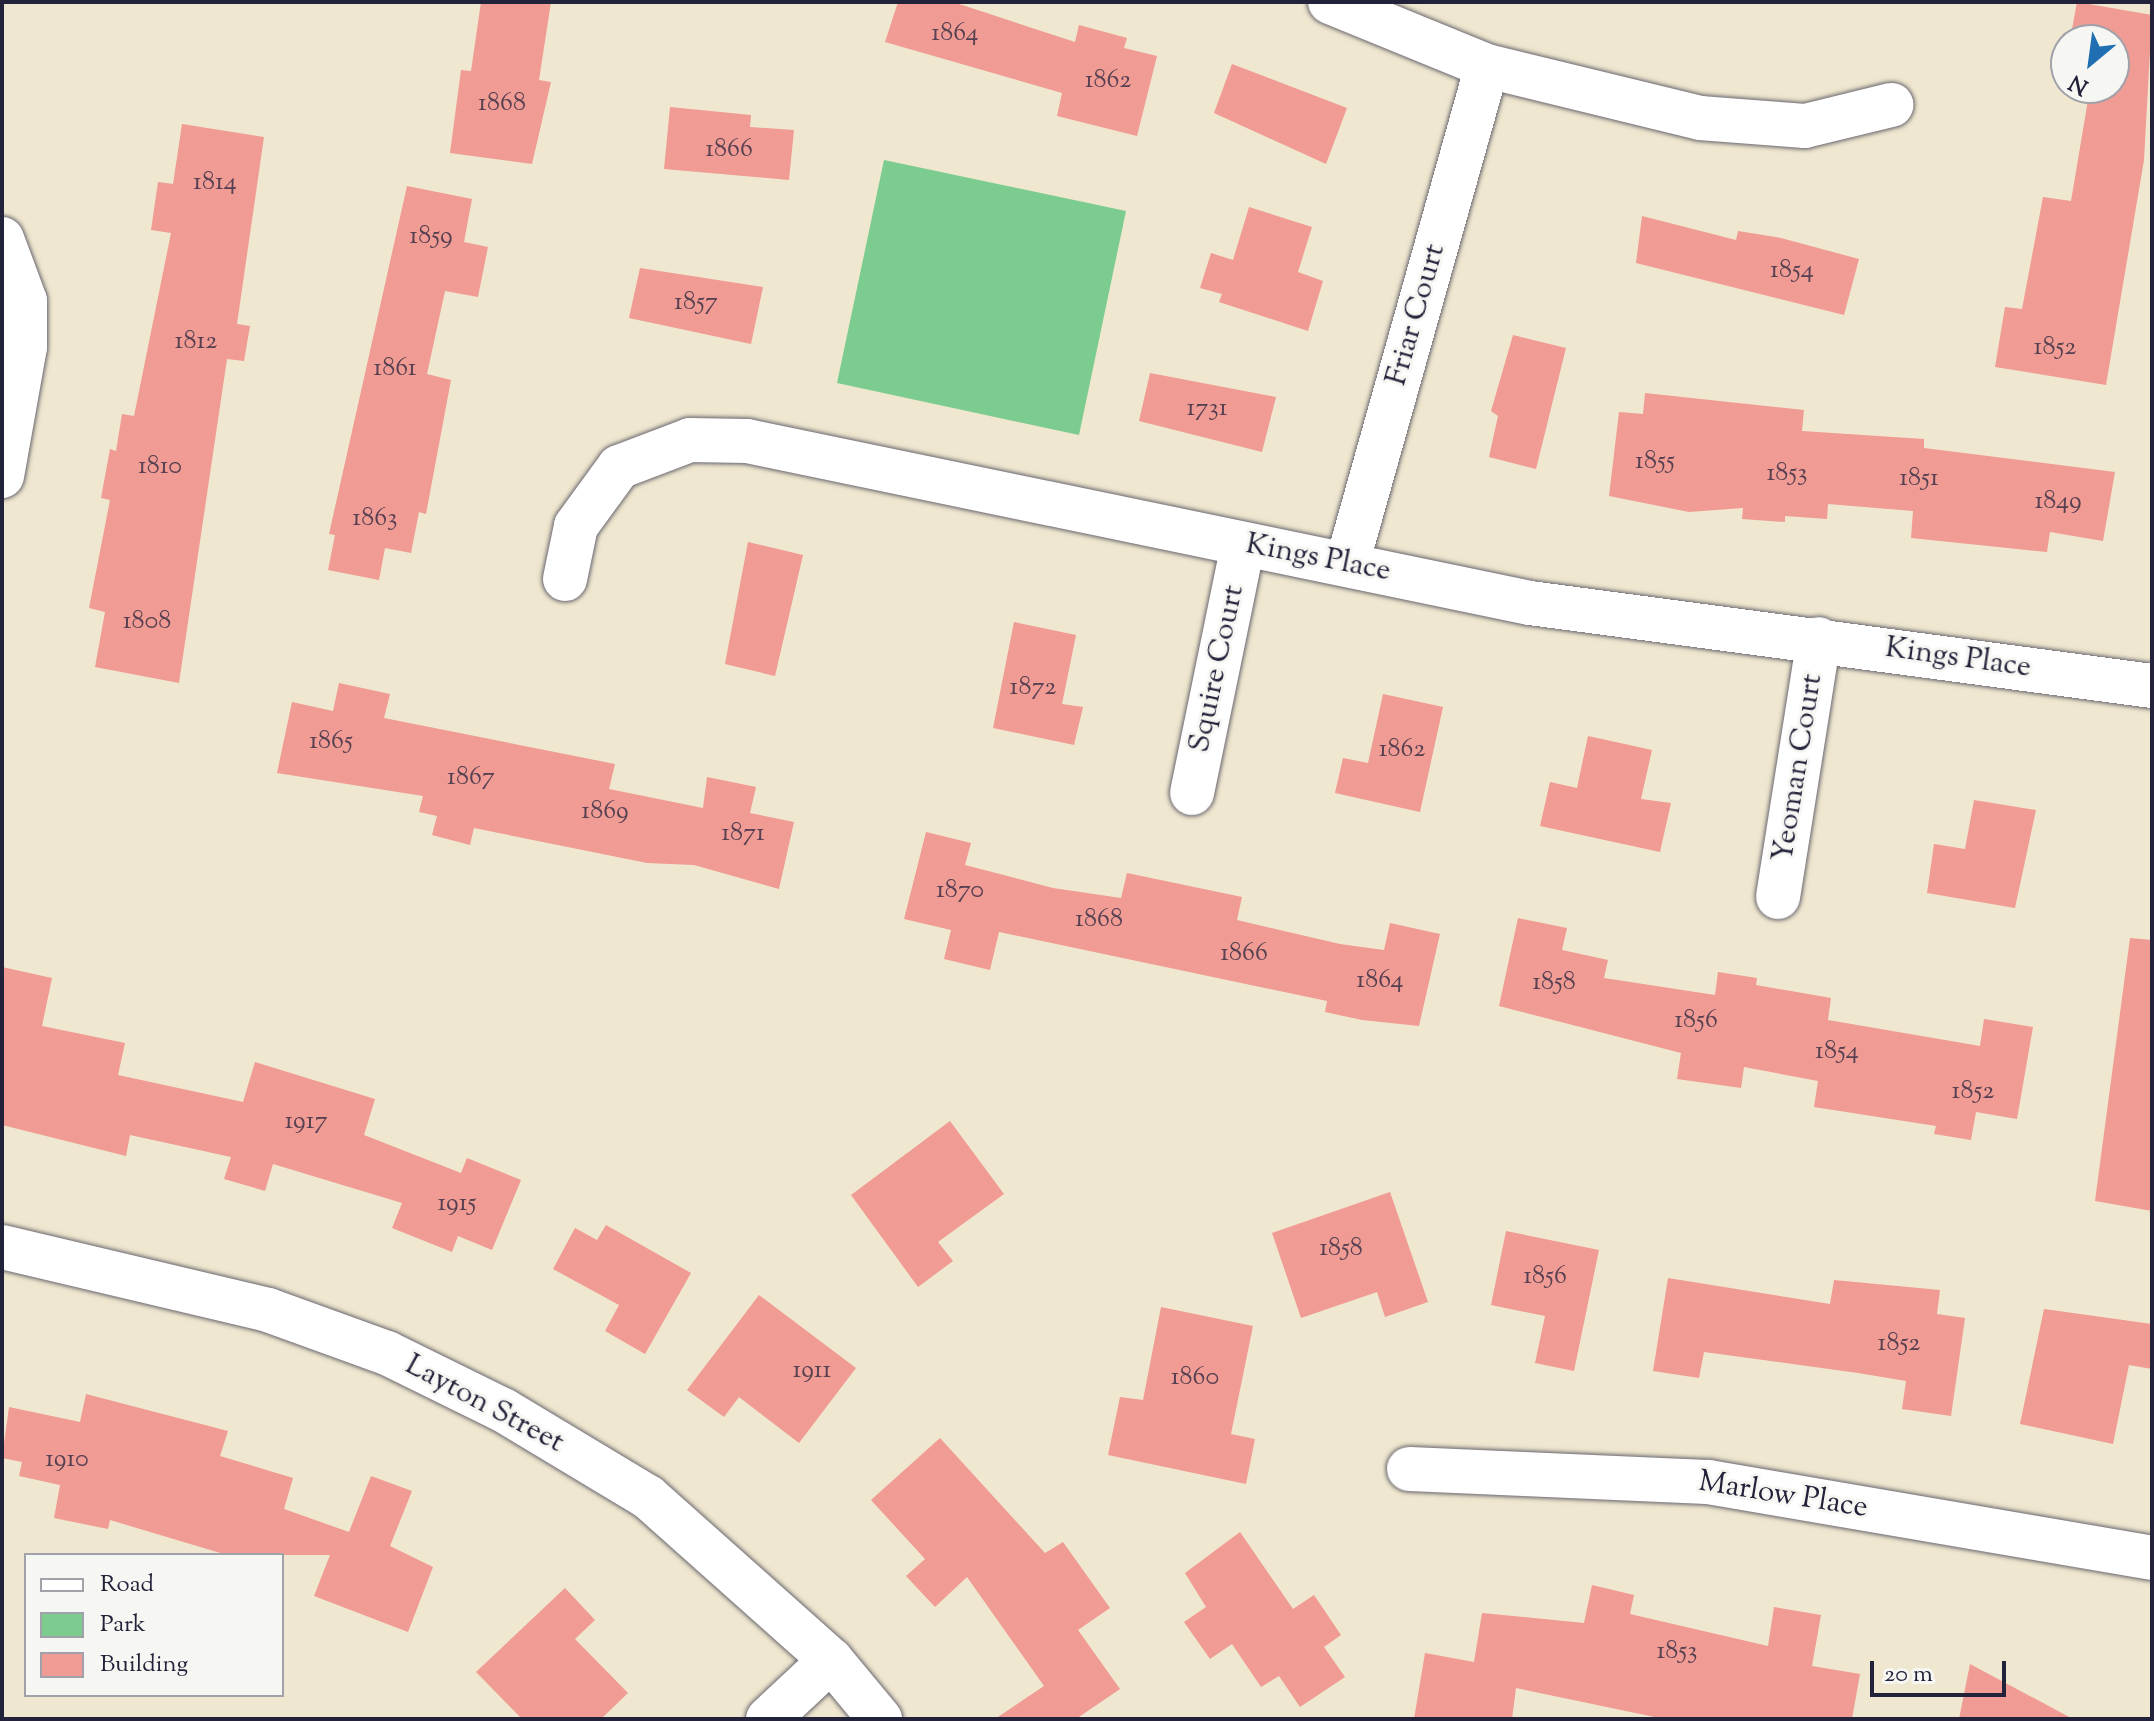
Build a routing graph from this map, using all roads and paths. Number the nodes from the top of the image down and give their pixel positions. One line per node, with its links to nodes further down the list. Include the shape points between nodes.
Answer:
1 (1330, 2): 2 (street)
2 (1487, 66): 3 (street, via 1762,128 1805,126); 7 (street, Friar Court)
3 (1891, 105)
4 (2, 239): 5 (street, via 25,301 25,347)
5 (2, 476)
6 (1243, 545): 7 (street, Kings Place); 8 (street, Kings Place, via 747,441 690,440 619,467 576,526); 11 (street, Squire Court)
7 (1347, 564): 9 (street, Kings Place, via 1545,605)
8 (565, 579)
9 (1819, 639): 10 (street, Kings Place); 12 (street, Yeoman Court)
10 (2152, 686)
11 (1192, 793)
12 (1778, 897)
13 (2, 1247): 16 (street, Layton Street, via 268,1310 387,1353 503,1410 648,1497)
14 (1409, 1469): 15 (street, Marlow Place, via 1708,1482)
15 (2152, 1558)
16 (831, 1660): 17 (street); 18 (street, Layton Street)
17 (768, 1719)
18 (880, 1719)

